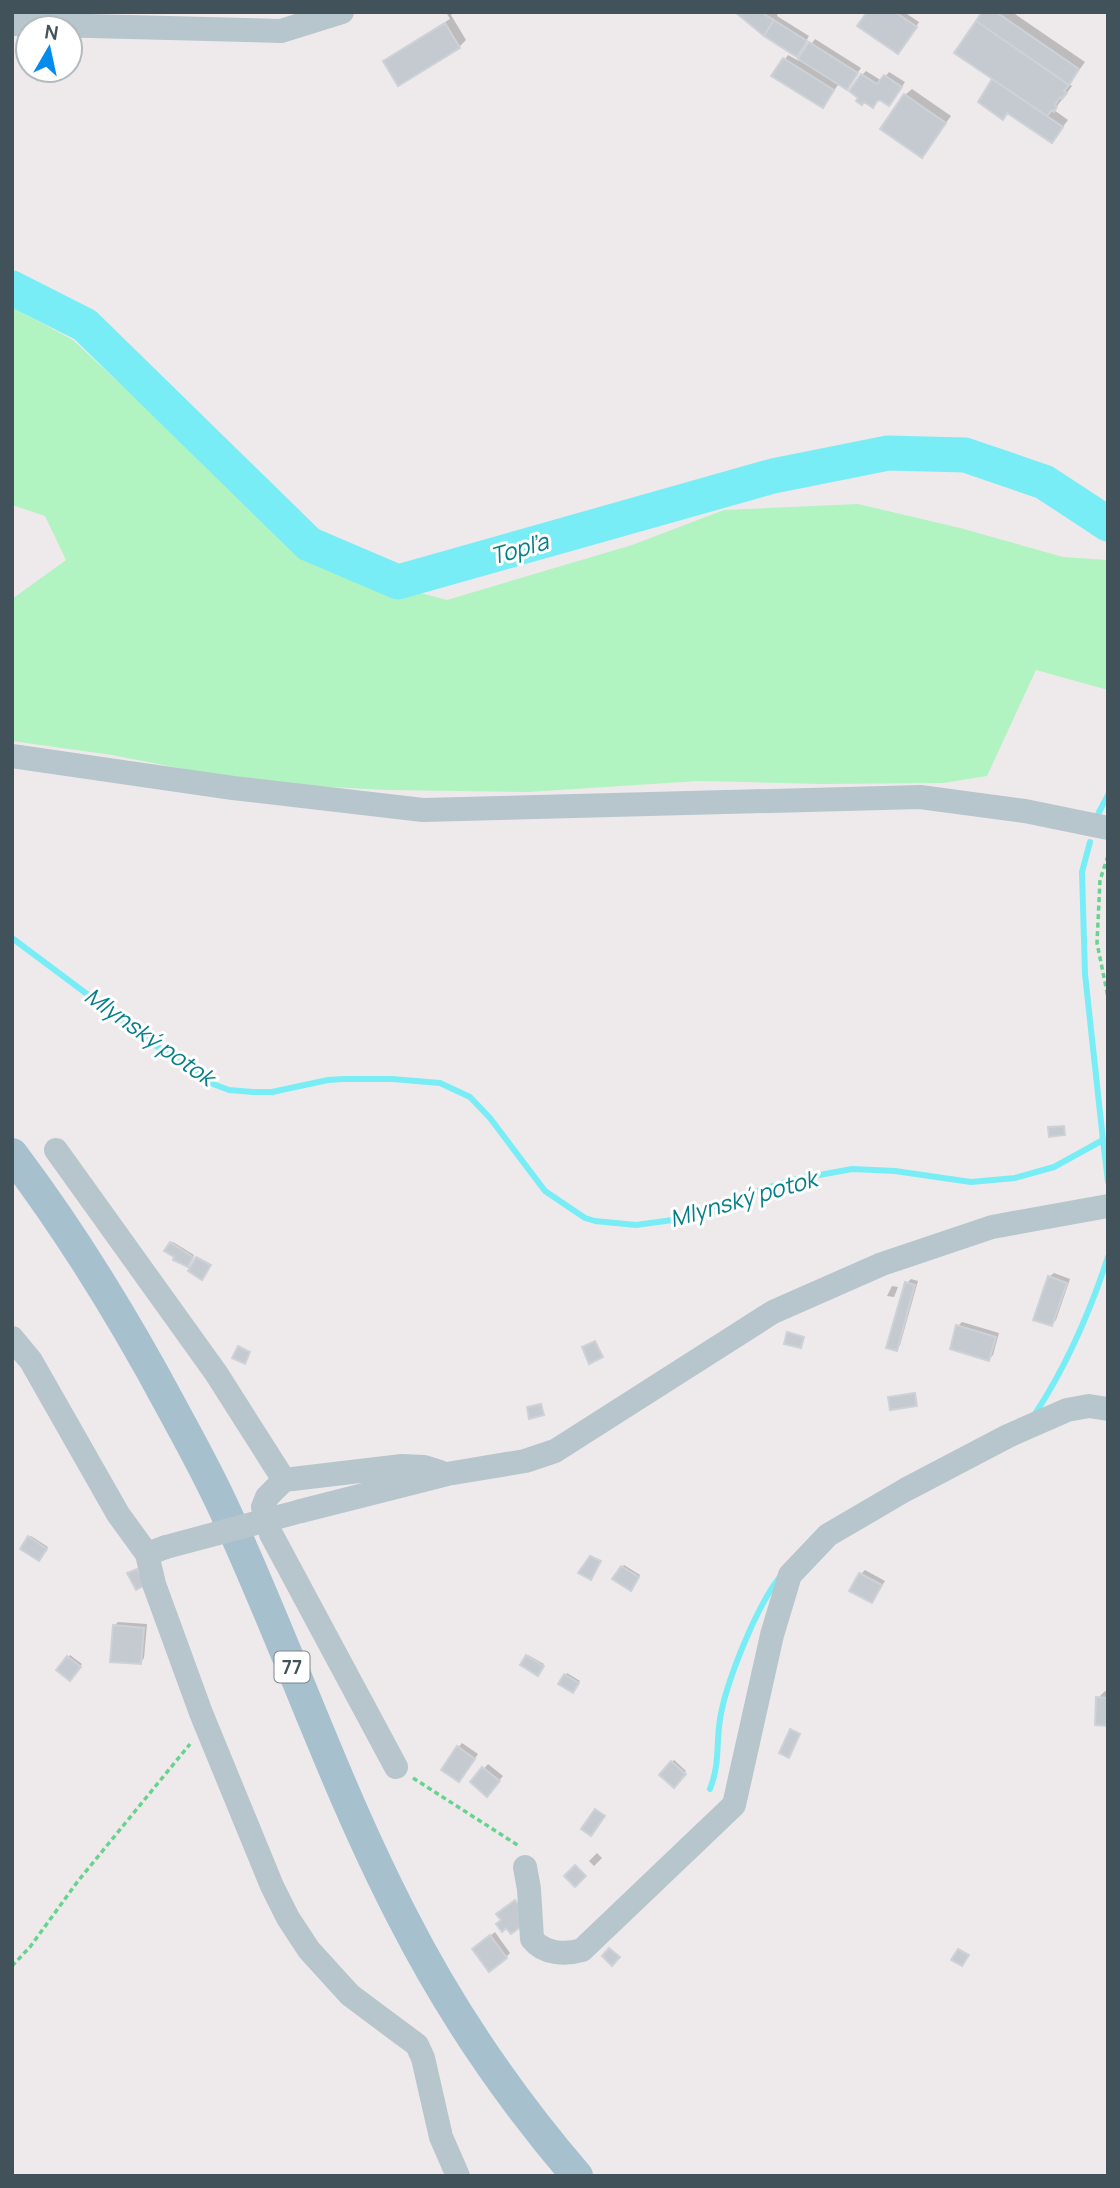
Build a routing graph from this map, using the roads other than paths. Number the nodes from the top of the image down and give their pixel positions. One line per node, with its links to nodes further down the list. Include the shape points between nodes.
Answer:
1 (342, 12): 2 (street, via 281,32)
2 (12, 24)
3 (12, 756): 4 (street, via 423,810 920,797)
4 (1099, 826)
5 (56, 1150): 11 (street, via 215,1373)
6 (12, 1154): 16 (main road, 77, via 92,1268 202,1465 403,1919 489,2061)
7 (1103, 1206): 10 (street, via 992,1227 882,1264 773,1312 555,1451 526,1461)
8 (12, 1338): 12 (street, via 31,1361 118,1514)
9 (1108, 1409): 14 (street, via 1067,1410 1008,1436 828,1535 790,1575 734,1805 582,1950 552,1952 532,1939)
10 (447, 1474): 11 (street, via 402,1466); 12 (street, bridge)
11 (284, 1480): 13 (street, via 267,1496 263,1507 271,1534)
12 (156, 1551): 15 (street, via 154,1584 272,1886 309,1950 350,1995 417,2045 441,2137)
13 (396, 1767)
14 (525, 1867)
15 (458, 2176)
16 (577, 2176)

